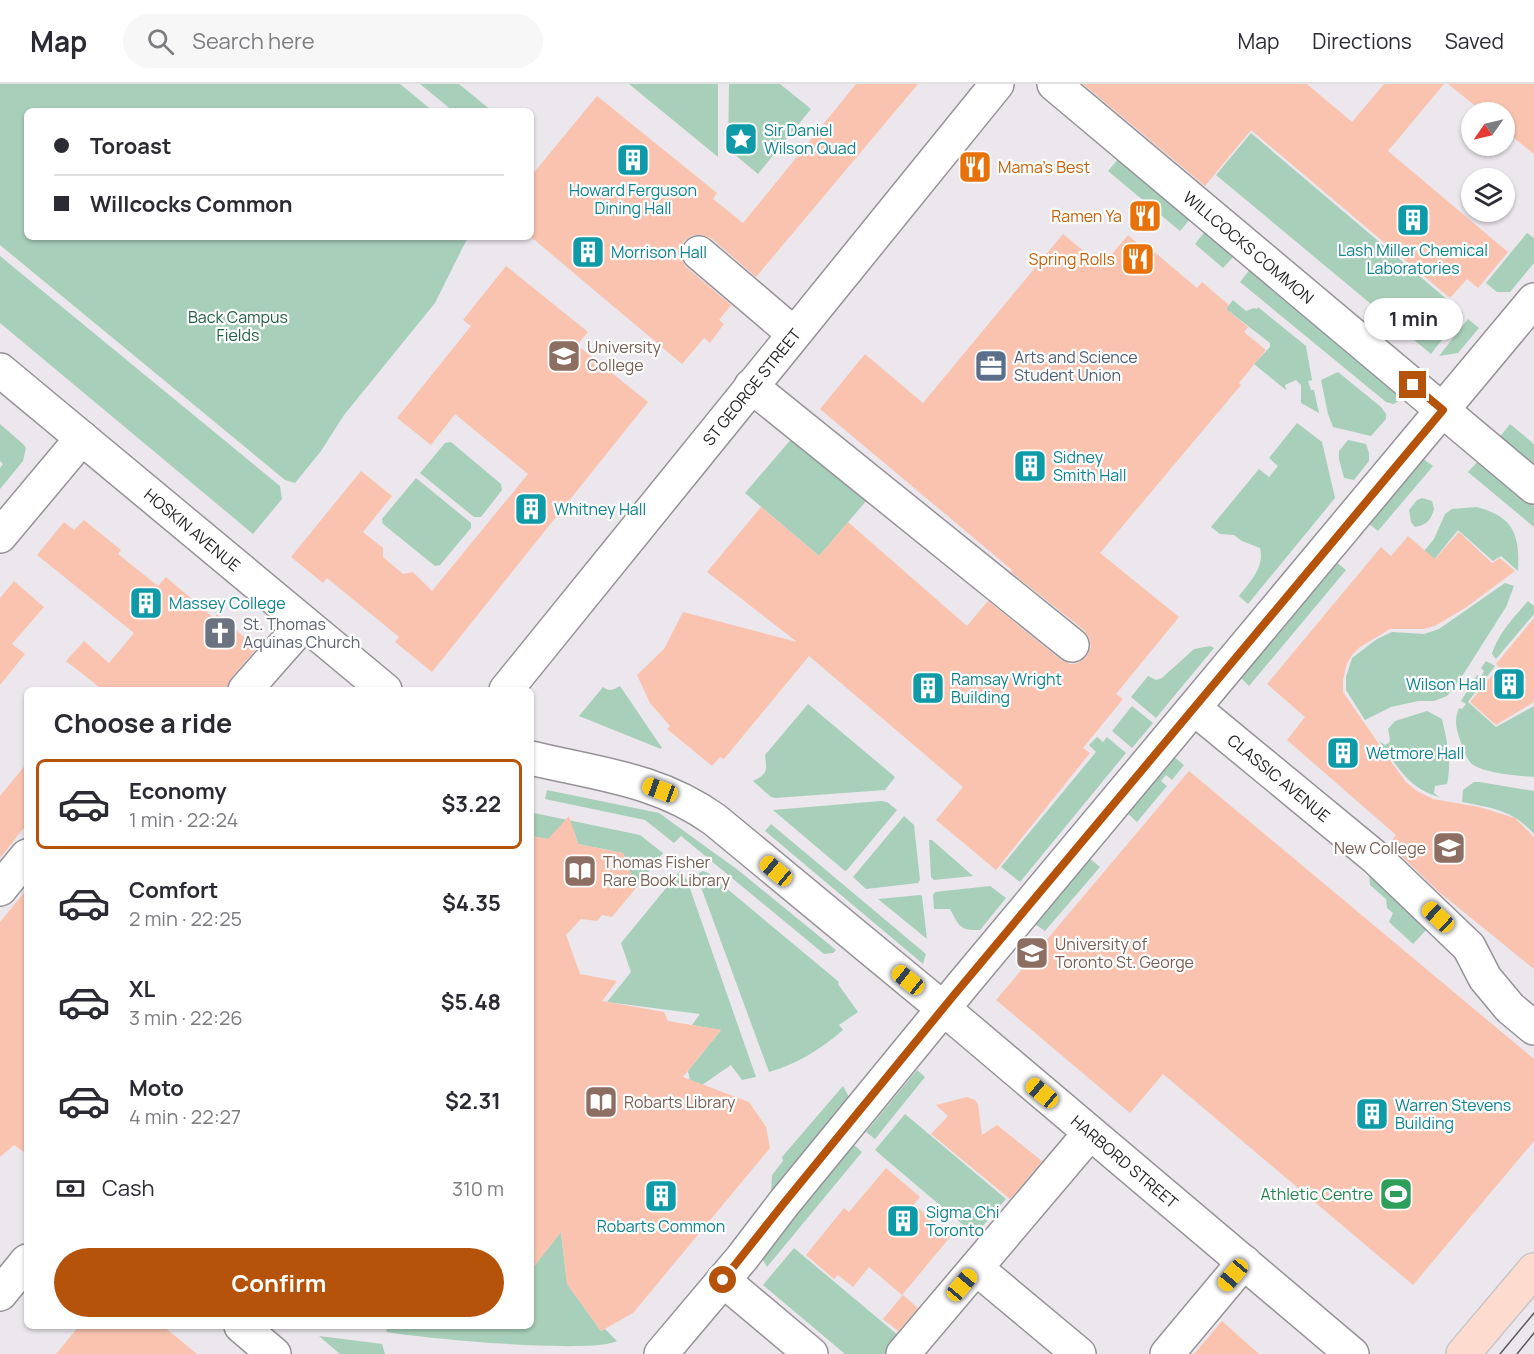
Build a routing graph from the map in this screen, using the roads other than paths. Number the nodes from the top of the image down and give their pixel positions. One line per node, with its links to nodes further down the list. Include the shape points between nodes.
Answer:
1 (997, 84): 5 (street, ST GEORGE STREET)
2 (1054, 84): 8 (street, WILLCOCKS COMMON)
3 (699, 253): 5 (street)
4 (1534, 300): 8 (street)
5 (794, 334): 7 (street, ST GEORGE STREET)
6 (0, 370): 9 (street, HOSKIN AVENUE)
7 (751, 386): 13 (street); 16 (street, ST GEORGE STREET)
8 (1443, 410): 10 (street, WILLCOCKS COMMON); 17 (street)
9 (82, 438): 11 (street); 12 (street, HOSKIN AVENUE)
10 (1534, 487)
11 (0, 536)
12 (304, 622): 14 (street); 15 (street, HOSKIN AVENUE)
13 (1072, 645)
14 (248, 687)
15 (380, 687)
16 (508, 687)
17 (1194, 708): 21 (street); 22 (street, CLASSIC AVENUE, via 1376,858 1469,947 1485,978 1510,1008)
18 (534, 759): 21 (street, HARBORD STREET, via 606,773 694,804)
19 (24, 860): 20 (street)
20 (0, 889)
21 (943, 1009): 23 (street, HARBORD STREET); 28 (street)
22 (1534, 1028)
23 (1090, 1133): 24 (street, HARBORD STREET); 26 (street)
24 (1244, 1262): 36 (street); 37 (street, HARBORD STREET)
25 (24, 1265): 29 (street)
26 (976, 1268): 34 (street); 35 (street)
27 (1534, 1270): 38 (main road)
28 (723, 1280): 32 (street); 33 (street)
29 (0, 1294)
30 (245, 1329): 31 (street)
31 (274, 1354)
32 (661, 1354)
33 (811, 1354)
34 (903, 1354)
35 (1079, 1354)
36 (1167, 1354)
37 (1353, 1354)
38 (1463, 1354)

